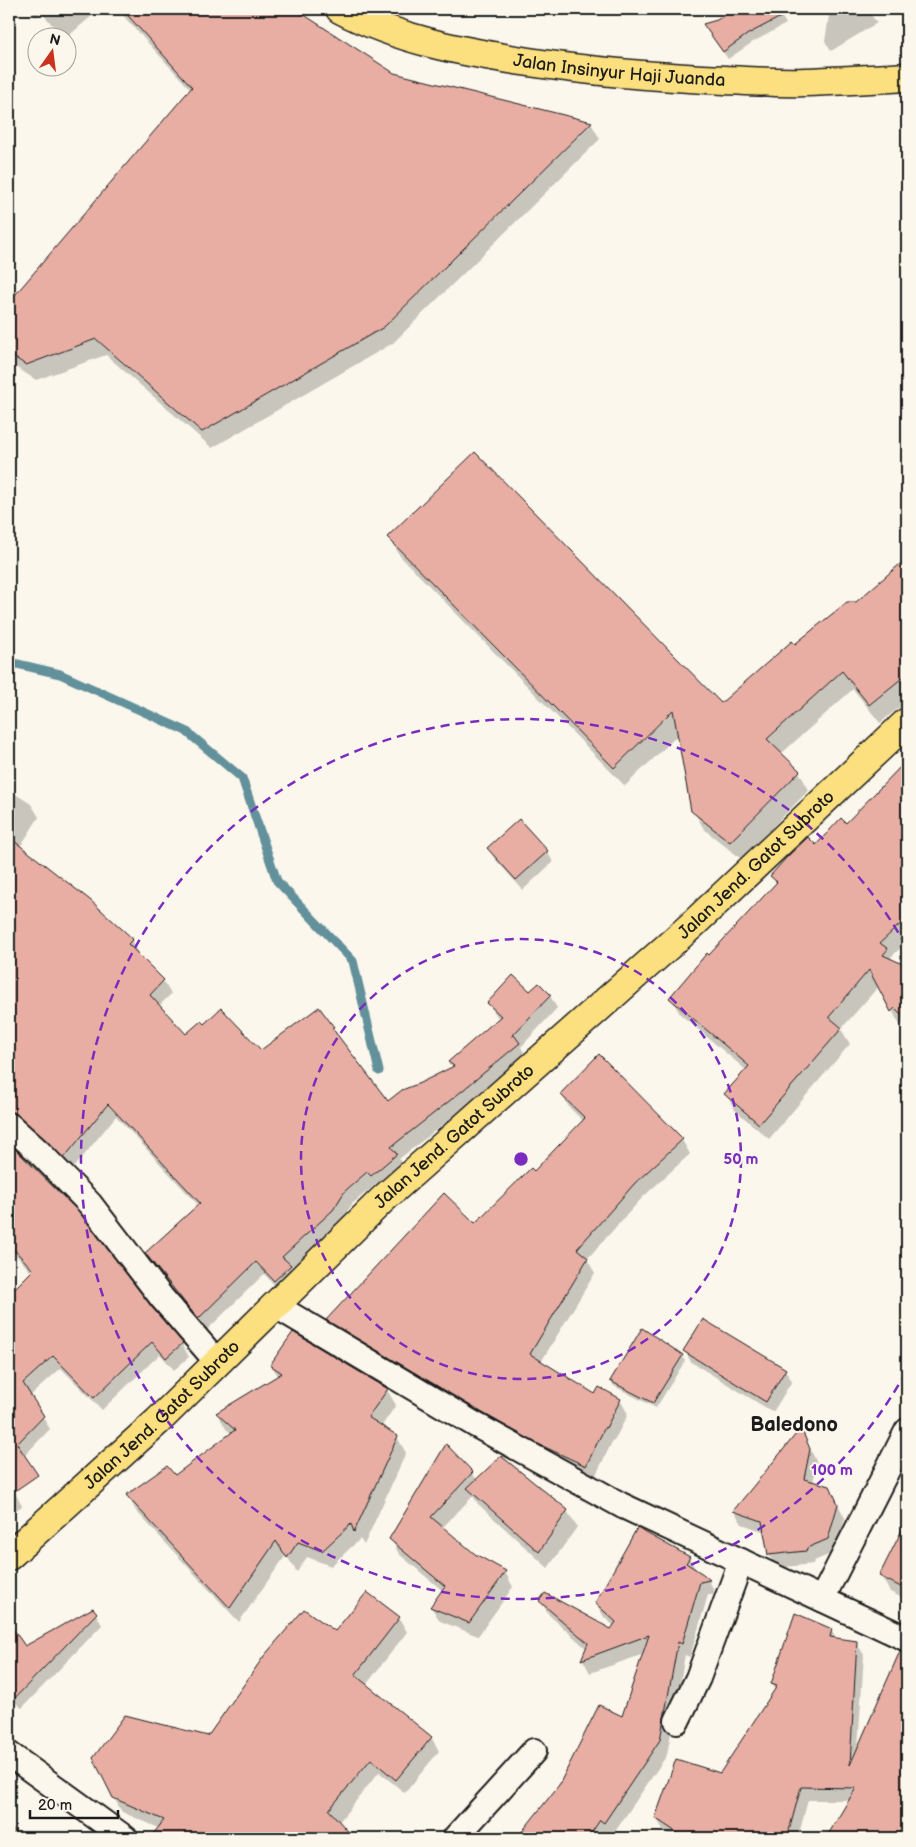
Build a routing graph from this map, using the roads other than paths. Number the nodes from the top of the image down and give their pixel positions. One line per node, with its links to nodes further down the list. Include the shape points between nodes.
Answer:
1 (340, 9): 2 (main road, Jalan Insinyur Haji Juanda, via 398,34 445,47 566,68 665,78 770,82)
2 (907, 77)
3 (907, 722): 5 (main road, Jalan Jend. Gatot Subroto, via 692,925 382,1200)
4 (9, 1125): 6 (street, via 90,1204 162,1298)
5 (276, 1306): 6 (main road, Jalan Jend. Gatot Subroto); 9 (street, via 474,1424 621,1505)
6 (218, 1363): 8 (main road, Jalan Jend. Gatot Subroto)
7 (907, 1431): 10 (street)
8 (9, 1556)
9 (741, 1561): 10 (street); 12 (street, via 698,1678)
10 (822, 1599): 11 (street)
11 (907, 1639)
12 (677, 1722)
13 (534, 1752): 16 (street)
14 (9, 1754): 15 (street)
15 (125, 1838)
16 (456, 1838)

